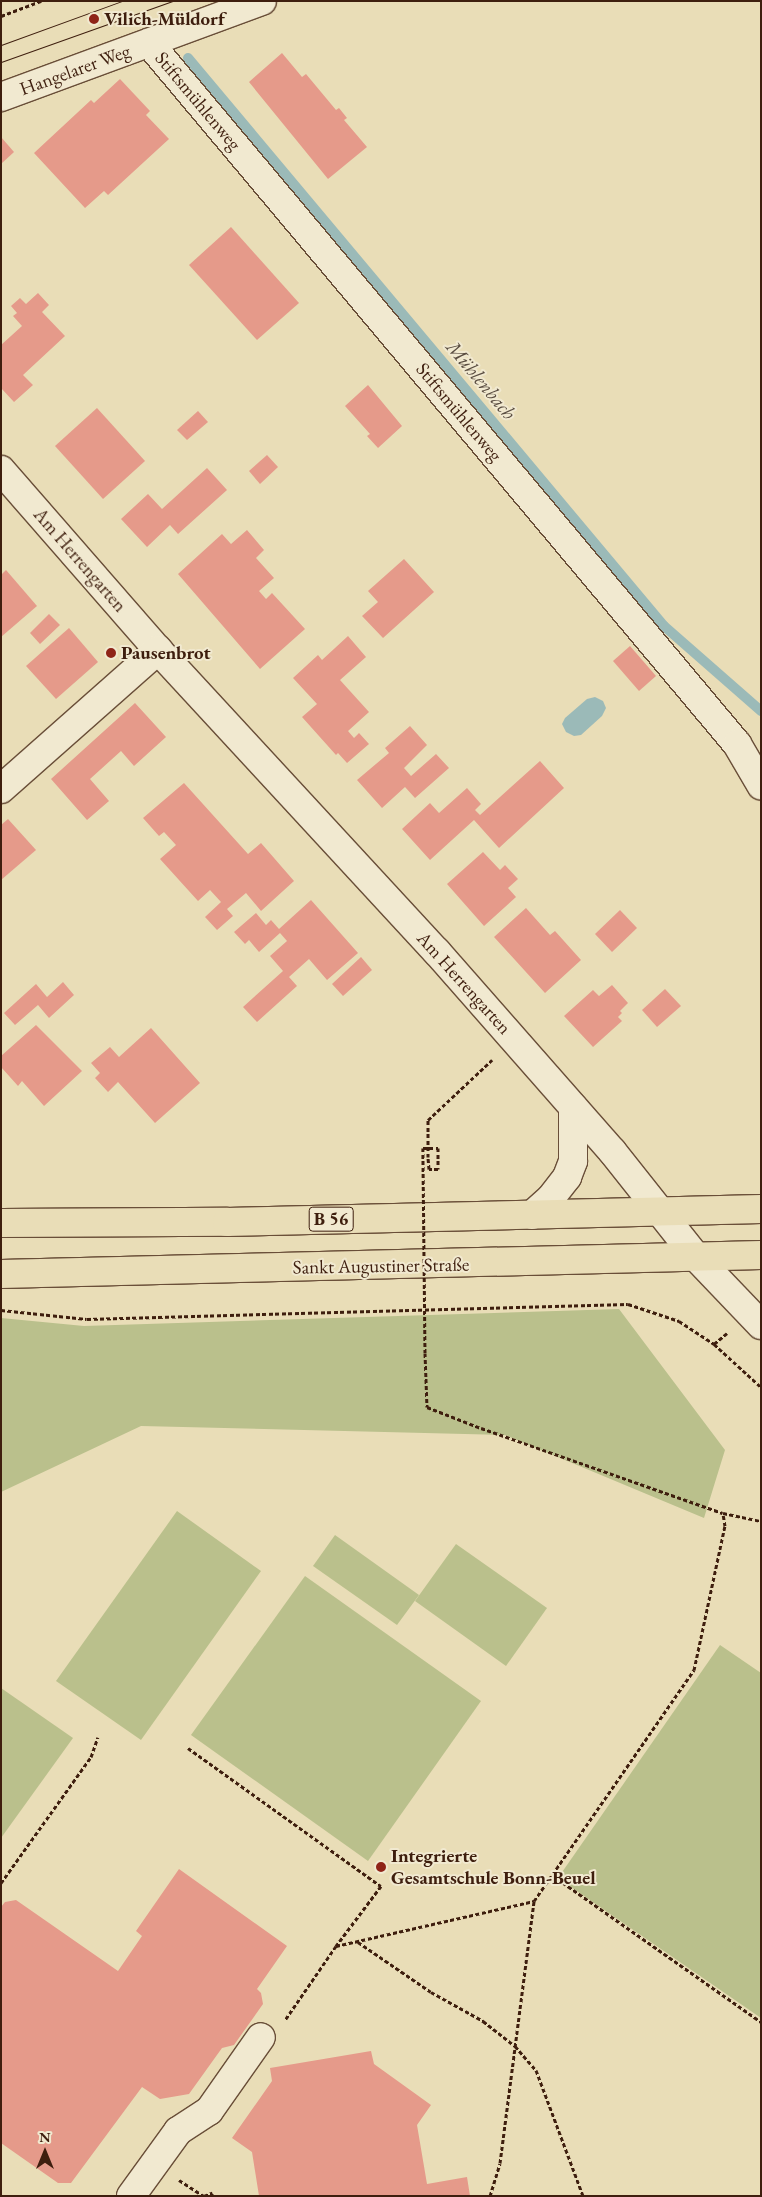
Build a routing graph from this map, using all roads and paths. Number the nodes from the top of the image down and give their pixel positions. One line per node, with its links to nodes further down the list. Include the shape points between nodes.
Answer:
1 (41, 1): 3 (path)
2 (262, 1): 4 (street, Hangelarer Weg)
3 (1, 16)
4 (149, 43): 5 (street, Hangelarer Weg); 8 (street, Stiftsmühlenweg, via 737,744)
5 (1, 97)
6 (1, 470): 7 (street, Am Herrengarten)
7 (158, 650): 9 (street); 10 (street, Am Herrengarten)
8 (761, 785)
9 (1, 789)
10 (515, 1040): 11 (street, Am Herrengarten); 24 (path, bridge, via 428,1120 428,1157 429,1168 438,1168 438,1148 423,1148 427,1407)
11 (573, 1107): 13 (street, Am Herrengarten, via 612,1150); 14 (street, via 573,1161 567,1178)
12 (761, 1209): 13 (main road, B 56)
13 (660, 1213): 14 (main road, B 56); 17 (street, Am Herrengarten)
14 (532, 1215): 15 (main road, B 56)
15 (1, 1223)
16 (761, 1255): 17 (main road, Sankt Augustiner Straße)
17 (696, 1257): 18 (main road, Sankt Augustiner Straße); 20 (street, Am Herrengarten)
18 (1, 1274)
19 (1, 1310): 22 (path, via 87,1320 628,1304 679,1321)
20 (761, 1325)
21 (726, 1334): 22 (path)
22 (714, 1344): 23 (path)
23 (761, 1387)
24 (723, 1513): 25 (path); 28 (path, via 725,1526 694,1670)
25 (761, 1521)
26 (98, 1737): 29 (path, via 91,1757)
27 (188, 1748): 32 (path, via 382,1886)
28 (552, 1875): 30 (path); 33 (path)
29 (1, 1883)
30 (534, 1901): 31 (path); 35 (path)
31 (358, 1941): 32 (path); 35 (path, via 431,1992 483,2021)
32 (336, 1946): 34 (path, via 278,2030)
33 (761, 2022)
34 (261, 2038): 37 (street, via 209,2111 178,2131)
35 (515, 2046): 40 (path, via 500,2163); 41 (path, via 536,2070)
36 (189, 2187): 38 (path)
37 (132, 2196)
38 (204, 2196): 39 (path, via 212,2193)
39 (212, 2196)
40 (490, 2196)
41 (583, 2196)

